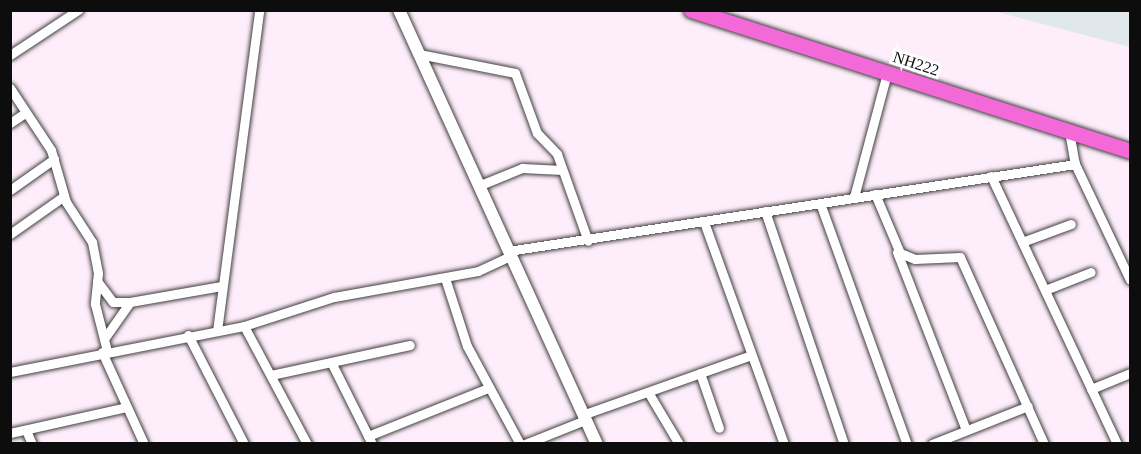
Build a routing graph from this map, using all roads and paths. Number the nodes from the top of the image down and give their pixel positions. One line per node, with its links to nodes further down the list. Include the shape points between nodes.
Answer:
1 (78, 10): 6 (street)
2 (259, 10): 35 (street)
3 (399, 10): 5 (street)
4 (691, 10): 7 (main road, NH222)
5 (419, 54): 15 (street, via 515,73 537,133 554,149); 17 (street)
6 (10, 55)
7 (887, 73): 11 (main road, NH222); 21 (street)
8 (10, 88): 9 (street)
9 (25, 113): 10 (street); 13 (street)
10 (10, 123)
11 (1069, 131): 12 (main road, NH222); 14 (street)
12 (1131, 151)
13 (54, 159): 18 (street); 20 (street)
14 (1075, 164): 16 (street); 33 (street)
15 (562, 170): 17 (street, via 522,168); 27 (street)
16 (991, 176): 19 (street); 28 (street)
17 (478, 186): 30 (street)
18 (10, 190)
19 (875, 194): 21 (street); 29 (street)
20 (64, 196): 26 (street); 34 (street, via 92,242)
21 (854, 197): 22 (street)
22 (820, 202): 23 (street); 71 (street)
23 (765, 212): 24 (street); 70 (street)
24 (704, 222): 27 (street); 44 (street)
25 (1071, 224): 28 (street)
26 (10, 234)
27 (588, 241): 30 (street)
28 (1022, 242): 36 (street)
29 (896, 250): 53 (street, via 915,259 960,257); 58 (street)
30 (509, 254): 32 (street, via 478,271); 55 (street)
31 (1092, 272): 36 (street)
32 (445, 278): 38 (street, via 334,297); 50 (street, via 458,325)
33 (1131, 280)
34 (97, 281): 37 (street, via 109,299); 41 (street, via 95,304)
35 (222, 286): 37 (street); 39 (street)
36 (1045, 290): 51 (street)
37 (130, 302): 41 (street)
38 (244, 326): 39 (street); 49 (street)
39 (217, 331): 40 (street)
40 (188, 335): 43 (street); 63 (street)
41 (104, 339): 43 (street)
42 (411, 345): 45 (street)
43 (105, 352): 46 (street); 54 (street)
44 (751, 355): 47 (street); 69 (street)
45 (331, 362): 49 (street); 60 (street)
46 (10, 372)
47 (700, 373): 52 (street); 56 (street)
48 (1131, 373): 51 (street)
49 (271, 375): 64 (street)
50 (488, 388): 60 (street); 65 (street)
51 (1091, 389): 74 (street)
52 (648, 392): 55 (street); 68 (street)
53 (1028, 406): 58 (street); 73 (street)
54 (126, 407): 57 (street); 62 (street)
55 (584, 417): 66 (street); 67 (street)
56 (719, 428)
57 (26, 430): 59 (street); 61 (street)
58 (966, 430): 72 (street)
59 (10, 434)
60 (370, 440)
61 (32, 444)
62 (144, 444)
63 (244, 444)
64 (307, 444)
65 (520, 444)
66 (525, 444)
67 (597, 444)
68 (679, 444)
69 (784, 444)
70 (844, 444)
71 (907, 444)
72 (932, 444)
73 (1044, 444)
74 (1117, 444)

